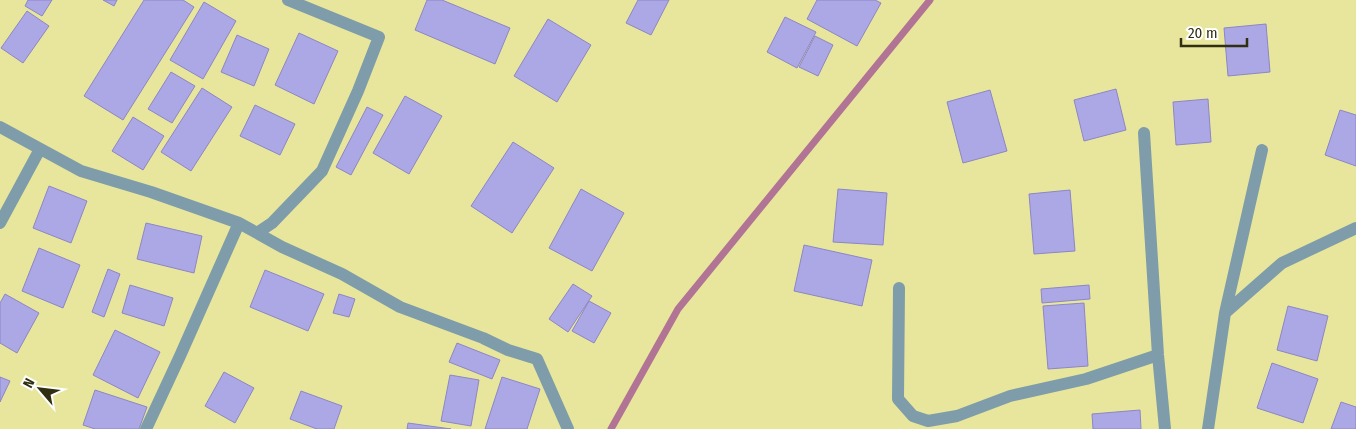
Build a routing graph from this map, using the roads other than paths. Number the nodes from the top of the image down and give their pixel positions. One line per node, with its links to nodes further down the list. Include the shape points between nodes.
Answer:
1 (288, 0): 9 (street, via 379,37 322,171 272,224)
2 (0, 127): 4 (street)
3 (1144, 134): 12 (street)
4 (40, 149): 6 (street); 7 (street, via 81,170)
5 (1262, 150): 11 (street)
6 (0, 223)
7 (239, 223): 9 (street); 13 (street)
8 (1356, 228): 11 (street, via 1282,264)
9 (257, 233): 14 (street, via 400,306 537,359)
10 (899, 288): 12 (street, via 898,399 913,416 928,421 957,416 1010,396 1086,380)
11 (1225, 313): 16 (street)
12 (1158, 355): 15 (street)
13 (146, 429)
14 (568, 429)
15 (1165, 429)
16 (1208, 429)

